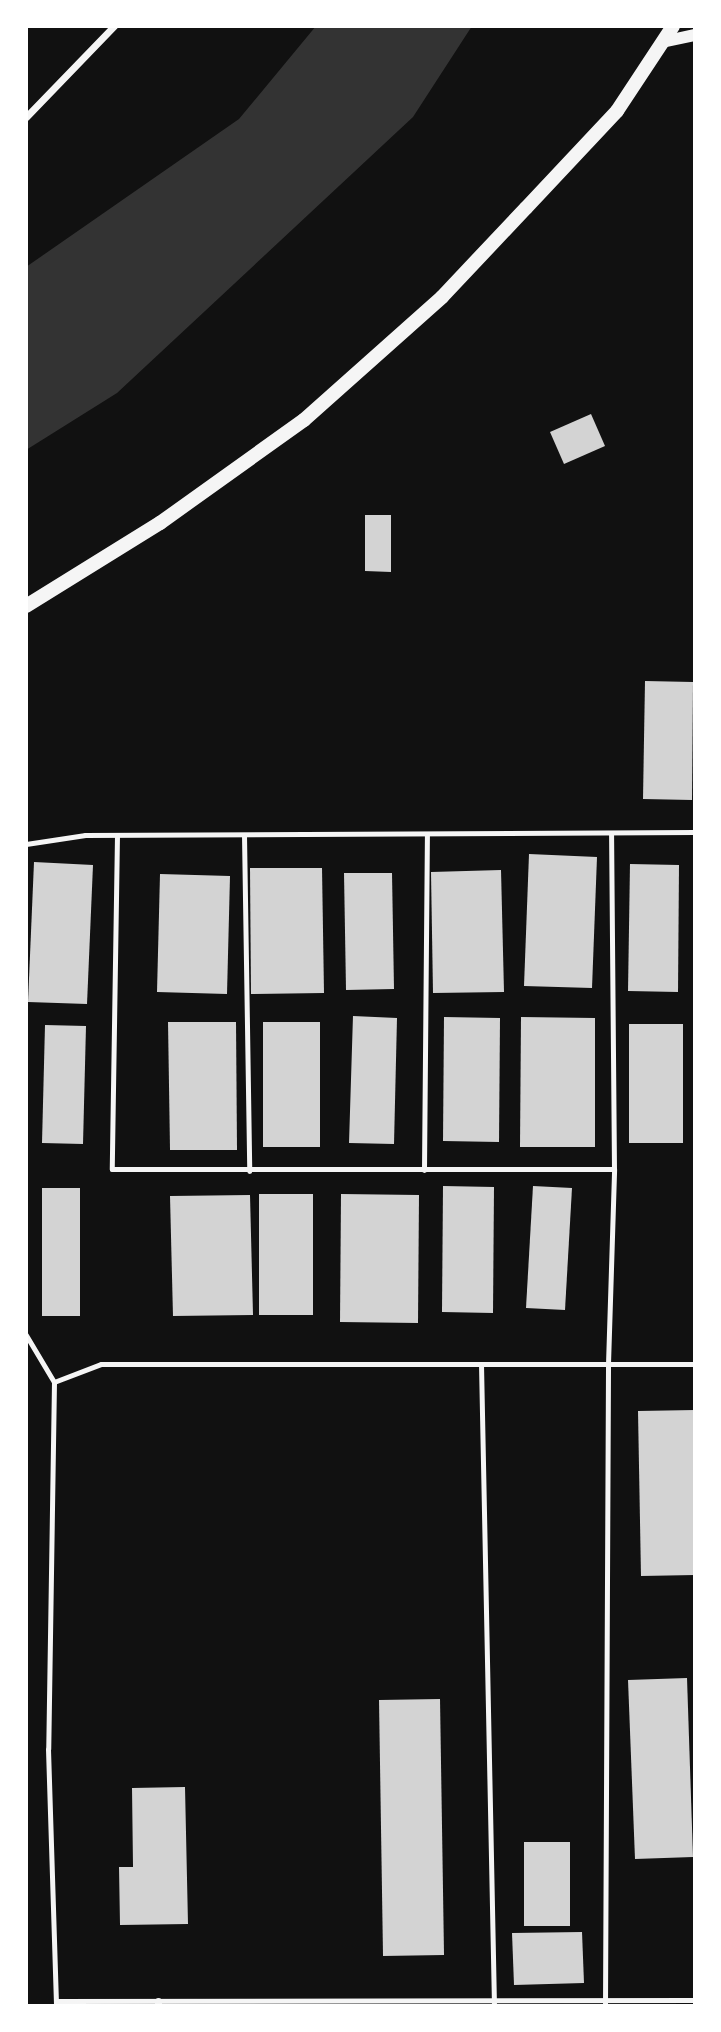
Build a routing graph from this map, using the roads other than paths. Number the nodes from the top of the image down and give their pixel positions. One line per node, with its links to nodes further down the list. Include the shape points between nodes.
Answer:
1 (114, 26): 5 (street)
2 (673, 26): 4 (main road)
3 (695, 35): 4 (street)
4 (662, 42): 6 (main road, via 617,111 442,297 304,421 160,523)
5 (26, 117)
6 (26, 607)
7 (695, 832): 8 (lane)
8 (611, 833): 9 (lane); 13 (lane)
9 (427, 834): 11 (lane); 14 (lane)
10 (117, 835): 11 (lane); 12 (lane); 15 (lane, via 112,1169)
11 (244, 835): 15 (lane)
12 (26, 844)
13 (614, 1169): 14 (lane); 18 (lane)
14 (424, 1170): 15 (lane)
15 (249, 1171)
16 (26, 1335): 20 (lane)
17 (481, 1364): 18 (lane); 20 (lane, via 101,1364); 24 (lane)
18 (608, 1364): 19 (lane); 25 (lane)
19 (695, 1364)
20 (54, 1382): 26 (lane, via 48,1749)
21 (695, 2000): 25 (lane)
22 (158, 2003): 23 (lane); 26 (lane)
23 (329, 2003): 24 (lane)
24 (494, 2003): 25 (lane)
25 (605, 2003)
26 (57, 2004)

